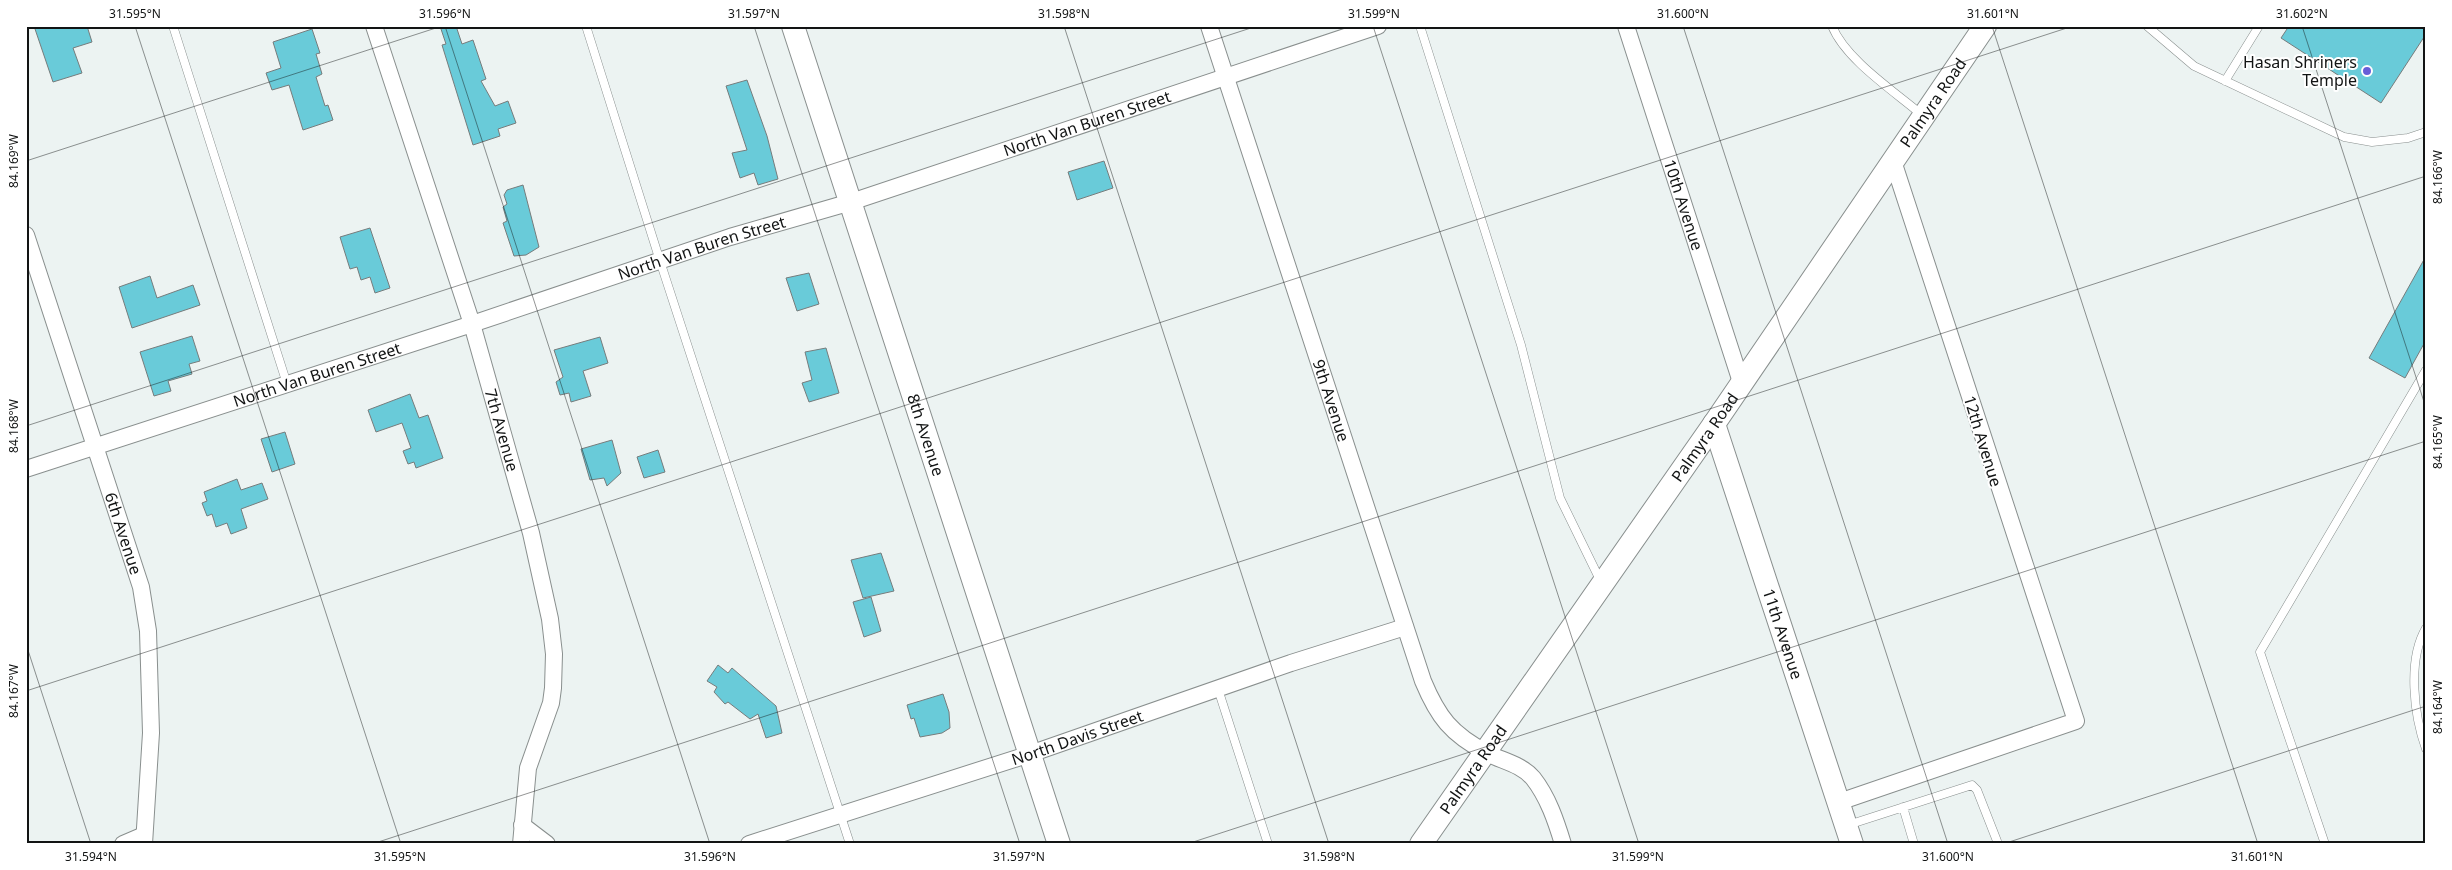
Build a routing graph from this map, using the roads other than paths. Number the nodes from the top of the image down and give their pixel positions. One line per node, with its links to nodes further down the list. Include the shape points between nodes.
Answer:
1 (172, 26): 24 (lane)
2 (374, 26): 21 (street, 7th Avenue)
3 (586, 26): 20 (lane)
4 (793, 26): 18 (street, 8th Avenue)
5 (1209, 26): 13 (street, 9th Avenue)
6 (1378, 26): 13 (street, North Van Buren Street)
7 (1420, 26): 28 (lane, via 1521,345 1560,498)
8 (1626, 26): 23 (street, 10th Avenue)
9 (1832, 26): 15 (lane, via 1836,36 1858,62)
10 (1984, 26): 15 (street, Palmyra Road)
11 (2147, 26): 14 (lane, via 2194,66)
12 (2260, 26): 14 (lane)
13 (1225, 76): 18 (street, North Van Buren Street); 29 (street, 9th Avenue)
14 (2225, 80): 16 (lane, via 2344,137 2372,142 2408,138)
15 (1923, 116): 17 (street, Palmyra Road)
16 (2426, 132)
17 (1892, 161): 23 (street, Palmyra Road); 35 (street, 12th Avenue, via 2076,721)
18 (851, 202): 20 (street, North Van Buren Street); 34 (street, 8th Avenue)
19 (26, 235): 26 (street, 6th Avenue)
20 (660, 261): 21 (street, North Van Buren Street); 37 (lane)
21 (472, 324): 24 (street, North Van Buren Street); 38 (street, 7th Avenue, via 531,534 550,619 554,654 551,702 528,768)
22 (2426, 370): 52 (lane, via 2260,652)
23 (1741, 382): 25 (street, Palmyra Road)
24 (286, 384): 26 (street, North Van Buren Street)
25 (1714, 424): 28 (street, Palmyra Road); 35 (street, 11th Avenue)
26 (96, 446): 27 (street, North Van Buren Street); 40 (street, 6th Avenue, via 141,587 148,631 151,733)
27 (26, 469)
28 (1602, 584): 33 (street, Palmyra Road)
29 (1405, 627): 31 (street, North Davis Street); 33 (street, 9th Avenue, via 1434,708 1450,727)
30 (2426, 628): 32 (lane, via 2420,638 2414,678 2418,726)
31 (1218, 688): 34 (street, North Davis Street); 48 (lane)
32 (2426, 750)
33 (1486, 752): 49 (street, Palmyra Road); 50 (street, via 1522,768 1533,778 1547,802)
34 (1030, 754): 37 (street, North Davis Street); 47 (street, 8th Avenue)
35 (1838, 802): 39 (street, 11th Avenue)
36 (1903, 807): 39 (lane); 41 (lane, via 1972,785 1977,790); 51 (lane)
37 (840, 814): 45 (street, North Davis Street); 46 (lane)
38 (522, 825): 43 (street, 7th Avenue); 44 (street)
39 (1849, 835)
40 (144, 839): 42 (street)
41 (1997, 841)
42 (123, 844)
43 (521, 844)
44 (547, 844)
45 (748, 844)
46 (850, 844)
47 (1059, 844)
48 (1268, 844)
49 (1422, 844)
50 (1563, 844)
51 (1914, 844)
52 (2325, 844)

